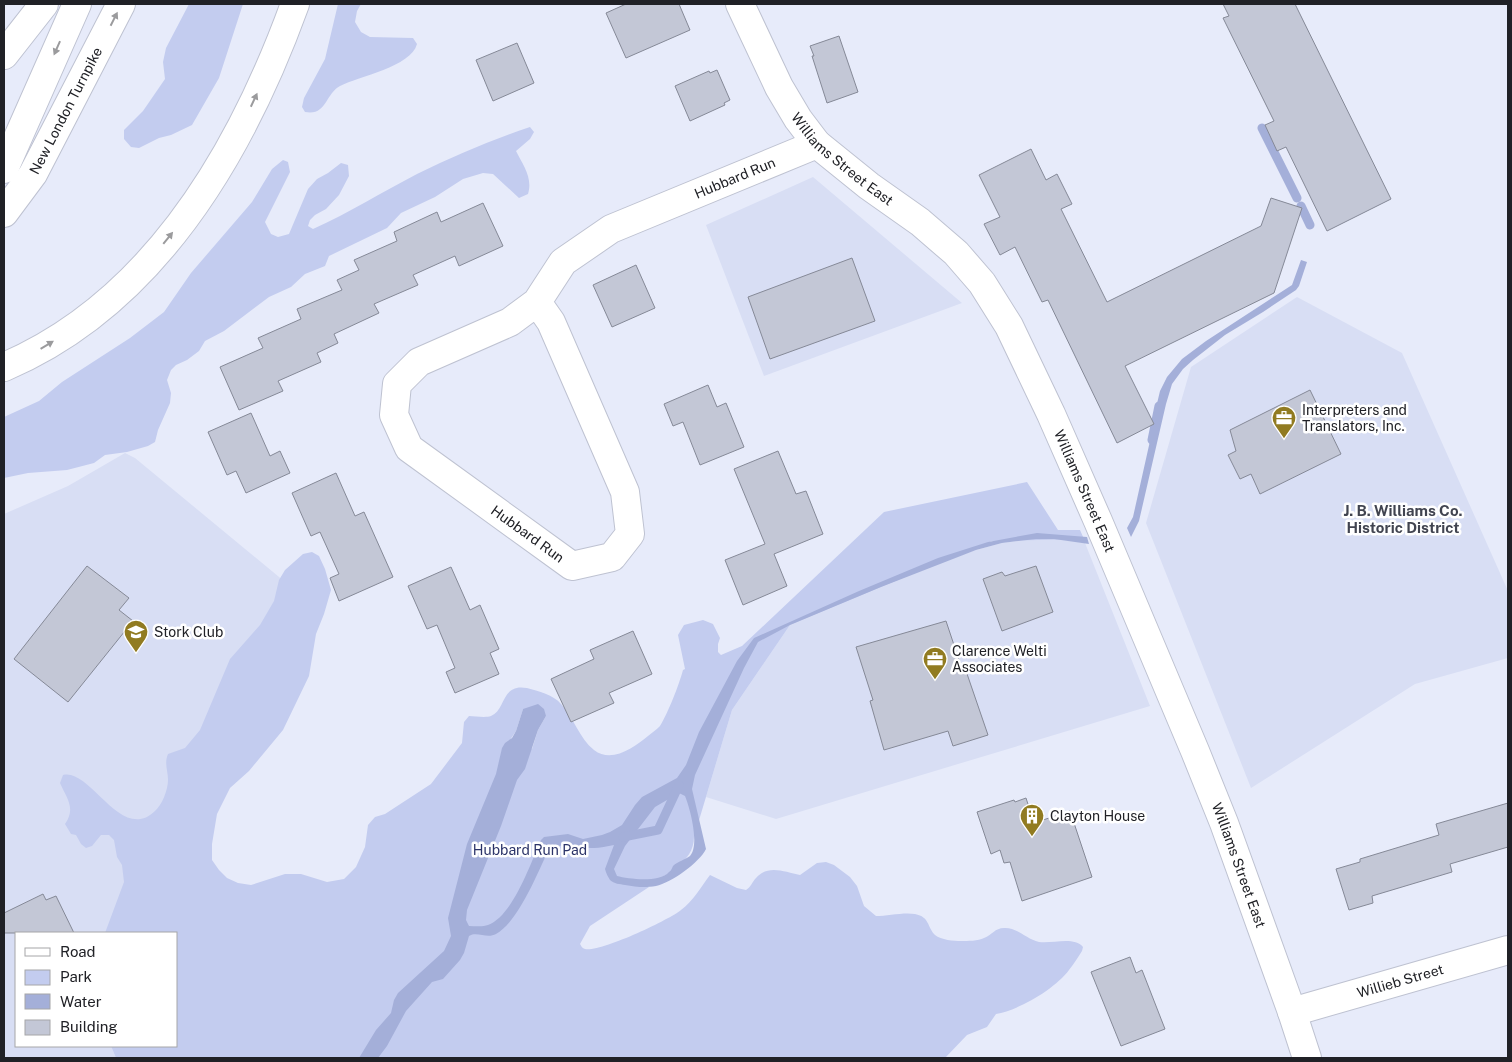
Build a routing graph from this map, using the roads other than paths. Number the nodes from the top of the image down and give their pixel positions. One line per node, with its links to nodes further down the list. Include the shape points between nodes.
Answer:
1 (44, 4): 6 (main road)
2 (77, 4): 8 (main road, New London Turnpike, one-way to 8)
3 (121, 4): 9 (main road, New London Turnpike, one-way to 3, via 33,174)
4 (295, 4): 11 (main road, one-way to 4, via 47,345 112,297 185,217 241,127)
5 (740, 4): 7 (main road, Williams Street East, via 779,87)
6 (4, 55)
7 (817, 144): 10 (main road, Hubbard Run, via 611,229 564,262); 13 (main road, Williams Street East, via 956,252 982,283 1009,326 1090,503 1195,751)
8 (4, 170)
9 (4, 213)
10 (537, 302): 10 (main road, Hubbard Run, via 555,330 625,492 630,534 612,557 572,566 408,448 394,415 397,384 419,362 510,322)
11 (4, 367)
12 (1508, 950): 13 (main road, Willieb Street)
13 (1292, 1012): 14 (main road, Williams Street East)
14 (1307, 1058)

